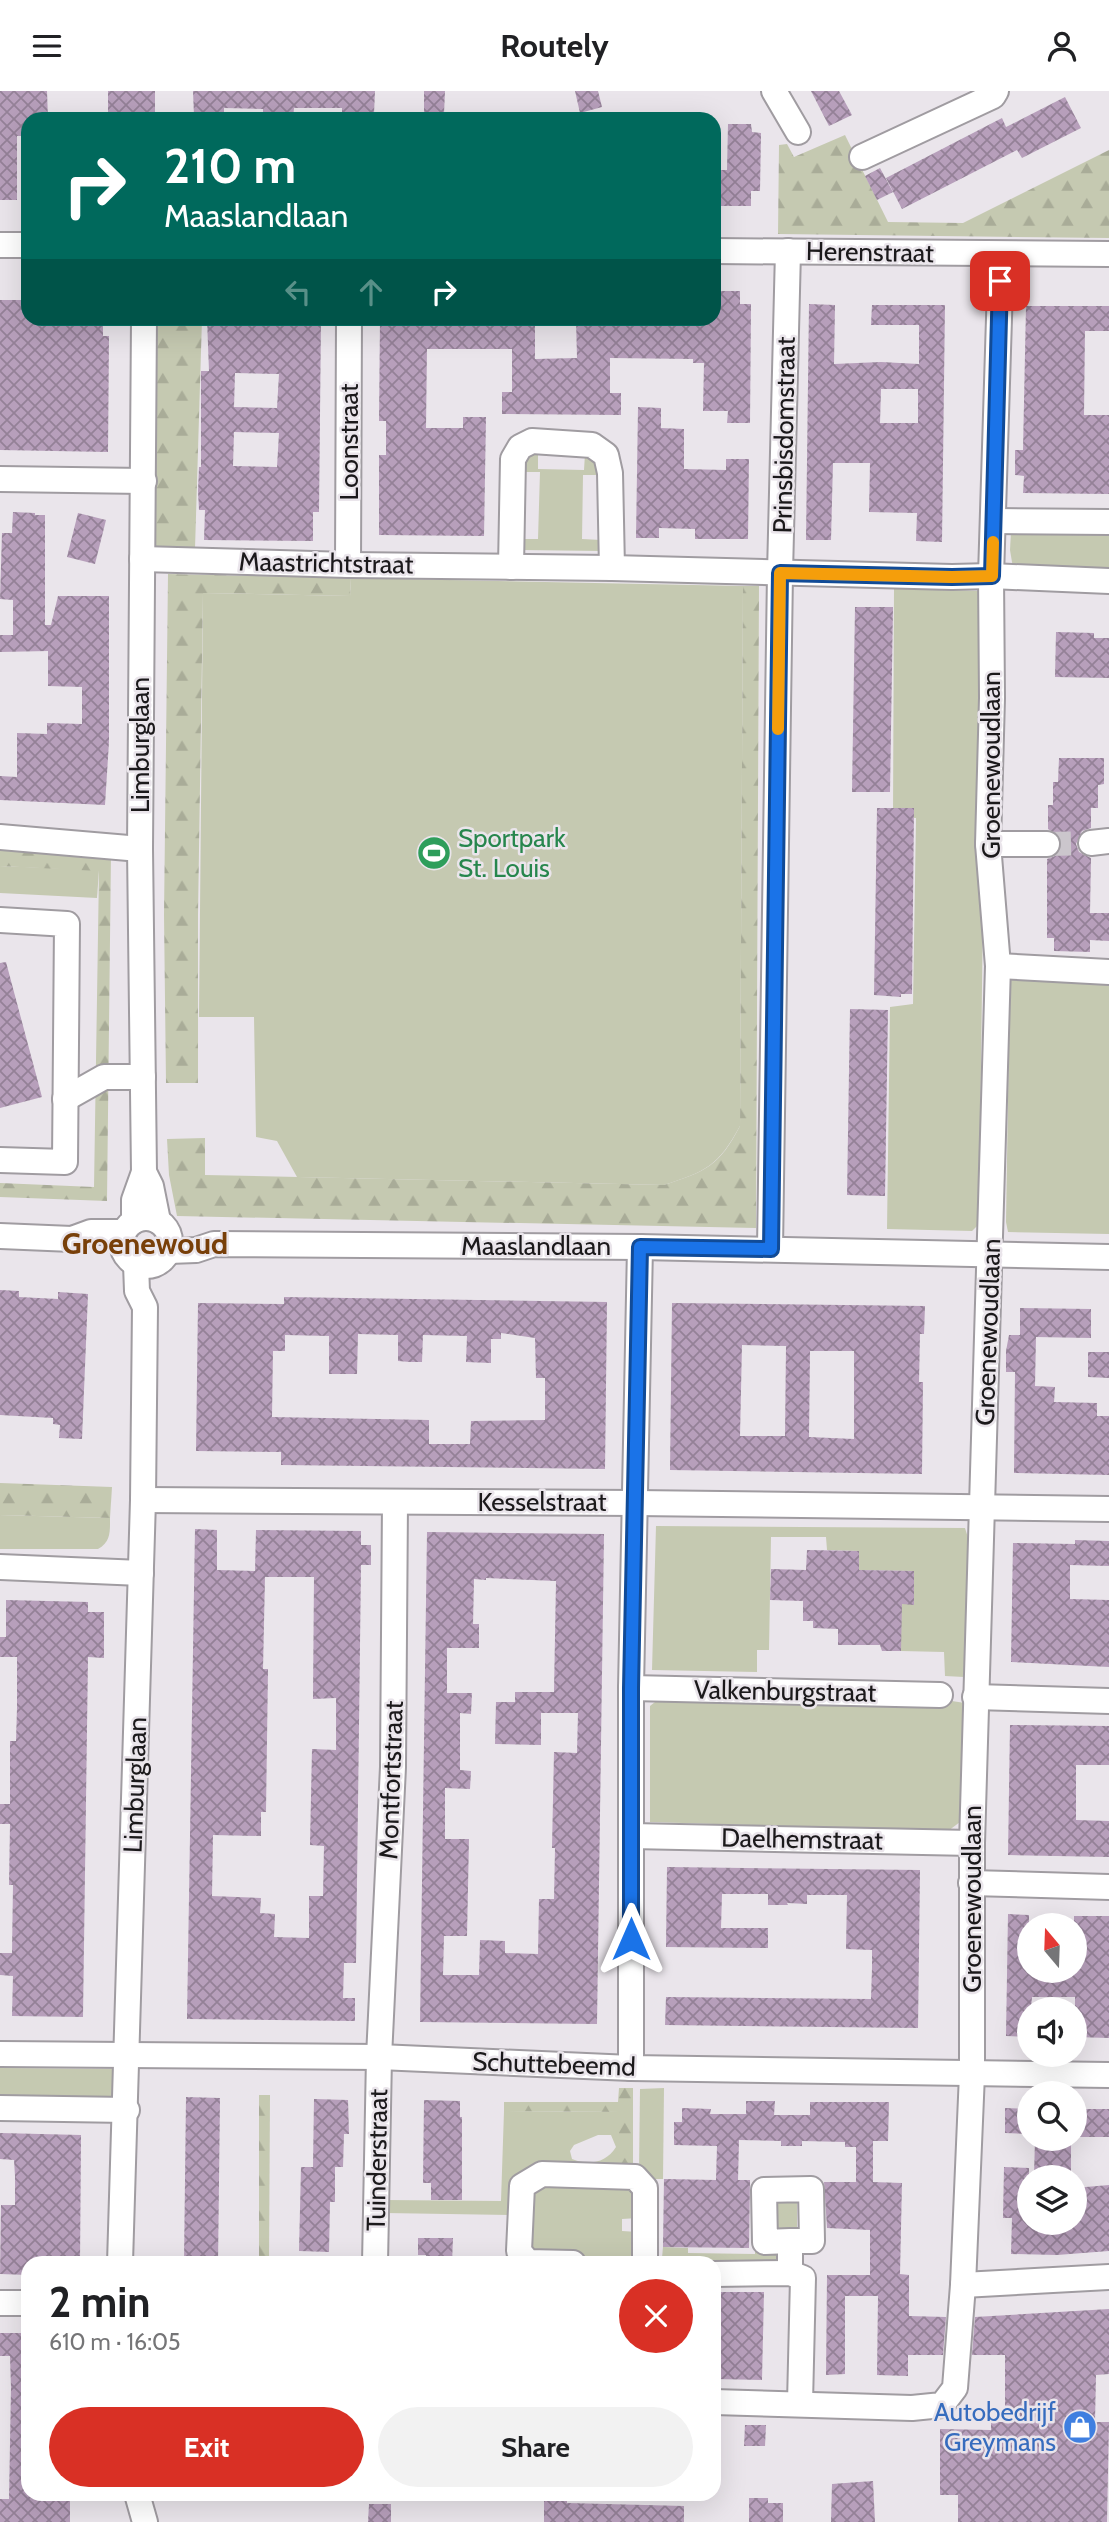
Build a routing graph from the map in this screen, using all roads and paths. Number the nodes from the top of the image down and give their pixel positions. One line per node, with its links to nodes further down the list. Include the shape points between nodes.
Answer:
1 (774, 91): 3 (street)
2 (996, 91): 4 (street)
3 (798, 132)
4 (862, 157)
5 (0, 245): 6 (street)
6 (21, 245)
7 (721, 251): 8 (street, Herenstraat)
8 (788, 251): 9 (street, Herenstraat); 21 (street, Prinsbisdomstraat)
9 (1001, 254): 10 (street, Herenstraat); 15 (street, Groenewoudlaan)
10 (1109, 254)
11 (145, 326): 14 (street, Limburglaan)
12 (349, 326): 18 (street, Loonstraat)
13 (0, 479): 14 (street)
14 (144, 481): 17 (street, Limburglaan)
15 (994, 521): 16 (street); 22 (street, Groenewoudlaan)
16 (1109, 522)
17 (142, 559): 18 (street, Maastrichtstraat); 27 (street, Limburglaan)
18 (348, 565): 19 (street, Maastrichtstraat)
19 (510, 567): 20 (street, Maastrichtstraat); 20 (street, via 513,459 520,447 532,441 551,441 592,445 606,455)
20 (612, 568): 21 (street, Maastrichtstraat)
21 (780, 573): 22 (street, Maastrichtstraat); 39 (street, Prinsbisdomstraat)
22 (992, 576): 23 (street, Maastrichtstraat); 25 (street, Groenewoudlaan)
23 (1109, 581)
24 (0, 837): 27 (street)
25 (988, 844): 26 (street); 29 (street, Groenewoudlaan)
26 (1047, 844)
27 (140, 849): 33 (street, Limburglaan)
28 (0, 920): 31 (street, via 68,924)
29 (998, 966): 30 (street); 40 (street, Groenewoudlaan)
30 (1109, 972)
31 (66, 1053): 32 (street); 34 (street)
32 (104, 1077): 33 (street); 34 (street)
33 (143, 1077): 37 (street, Limburglaan, via 144,1171 151,1186)
34 (65, 1099): 35 (street, via 65,1162)
35 (0, 1160)
36 (0, 1236): 37 (street, Maaslandlaan, via 72,1239 93,1248)
37 (146, 1243): 38 (street, Maaslandlaan, via 196,1251 214,1244); 42 (street, Limburglaan, via 137,1291 145,1307)
38 (640, 1247): 39 (street, Maaslandlaan); 44 (street)
39 (771, 1249): 40 (street, Maaslandlaan)
40 (990, 1254): 41 (street, Maaslandlaan); 45 (street, Groenewoudlaan)
41 (1109, 1257)
42 (143, 1500): 43 (street, Kesselstraat); 48 (street, Limburglaan)
43 (395, 1502): 44 (street, Kesselstraat); 59 (street, Montfortstraat, via 393,1767)
44 (636, 1503): 45 (street, Kesselstraat); 49 (street)
45 (983, 1508): 46 (street, Kesselstraat); 51 (street, Groenewoudlaan)
46 (1109, 1509)
47 (0, 1567): 48 (street)
48 (141, 1573): 58 (street, Limburglaan)
49 (631, 1688): 50 (street, Valkenburgstraat); 53 (street)
50 (940, 1695)
51 (975, 1697): 52 (street); 54 (street, Groenewoudlaan)
52 (1109, 1701)
53 (631, 1836): 54 (street, Daelhemstraat); 60 (street)
54 (972, 1843): 55 (street, Groenewoudlaan)
55 (971, 1883): 56 (street); 61 (street, Groenewoudlaan)
56 (1109, 1887)
57 (0, 2054): 58 (street, Schuttebeemd)
58 (127, 2056): 59 (street, Schuttebeemd); 64 (street, Limburglaan)
59 (379, 2057): 60 (street, Schuttebeemd); 67 (street, Tuinderstraat)
60 (631, 2068): 61 (street, Schuttebeemd)
61 (972, 2074): 62 (street, Schuttebeemd); 73 (street, Groenewoudlaan)
62 (1109, 2075)
63 (0, 2108): 64 (street)
64 (127, 2110): 66 (street, Limburglaan)
65 (790, 2241): 70 (street)
66 (120, 2256)
67 (375, 2256)
68 (523, 2256): 69 (street, via 519,2251 522,2186 542,2174 635,2177 645,2188)
69 (645, 2256)
70 (790, 2273): 71 (street); 77 (street, via 803,2278)
71 (721, 2274)
72 (1109, 2277): 73 (street)
73 (963, 2285): 77 (street, Groenewoudlaan, via 955,2388 942,2405)
74 (0, 2303): 75 (street)
75 (21, 2303)
76 (721, 2402): 77 (street)
77 (800, 2403)
78 (134, 2501): 80 (street)
79 (138, 2501): 81 (street)
80 (130, 2522)
81 (145, 2522)

